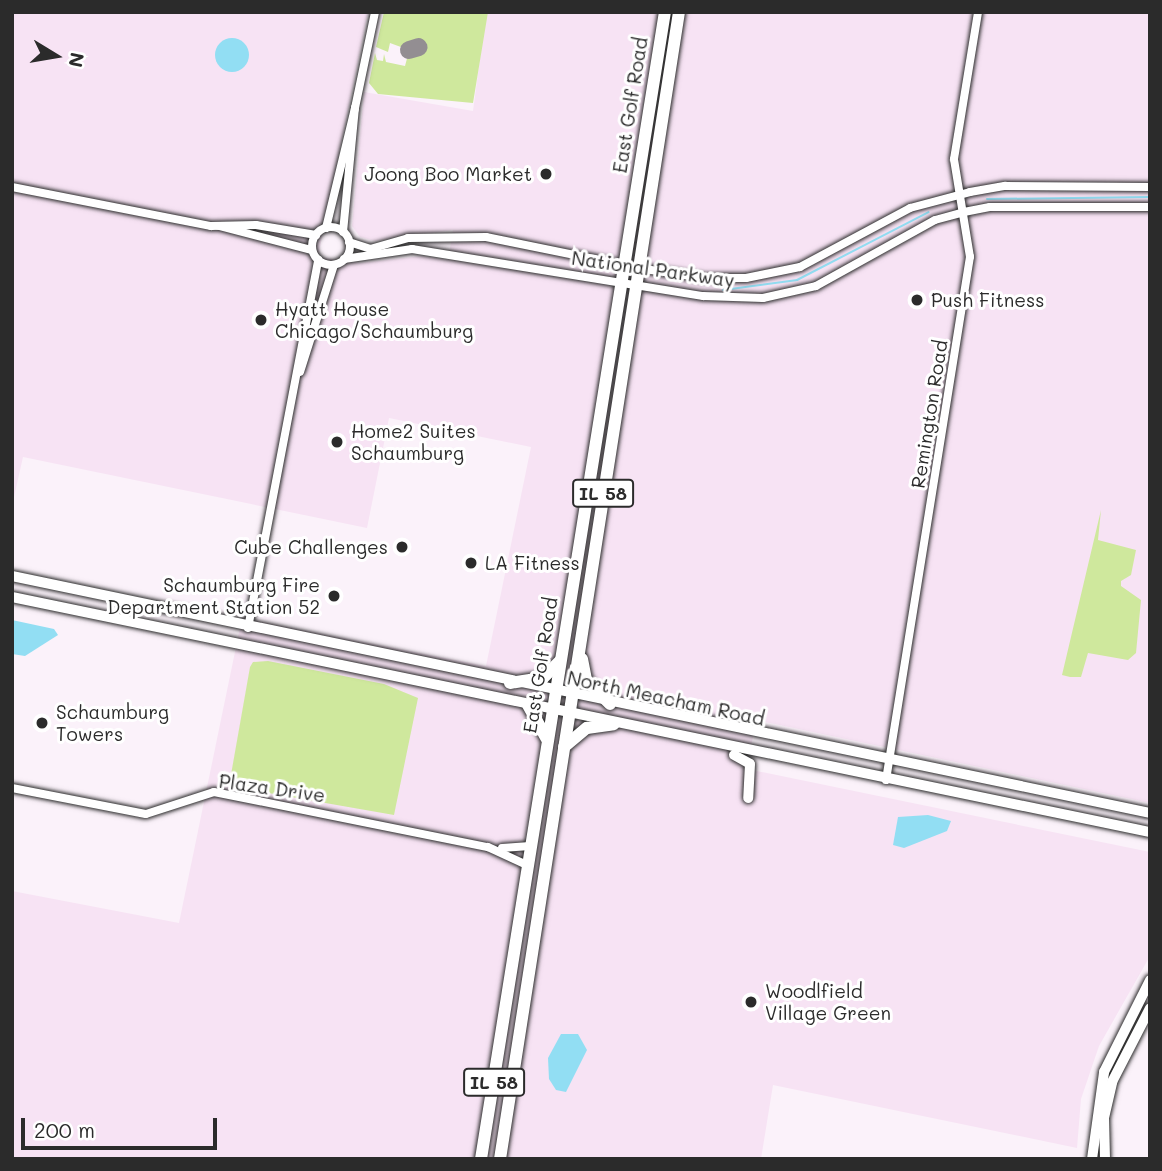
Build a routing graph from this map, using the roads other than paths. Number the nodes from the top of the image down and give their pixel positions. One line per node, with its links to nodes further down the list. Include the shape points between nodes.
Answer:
1 (375, 12): 5 (street)
2 (665, 12): 20 (main road, East Golf Road / IL 58)
3 (679, 12): 21 (main road, East Golf Road / IL 58)
4 (978, 12): 8 (street, Remington Road, via 958,114 954,159)
5 (355, 108): 12 (street); 13 (street)
6 (12, 187): 11 (street)
7 (1150, 187): 8 (street, National Parkway, via 1005,186)
8 (958, 196): 10 (street, Remington Road); 21 (street, National Parkway, via 910,208 800,267 777,273 704,278)
9 (1150, 207): 10 (street, National Parkway, via 990,207)
10 (964, 212): 23 (street, National Parkway, via 936,220 807,289 763,298 722,298); 42 (street, Remington Road, via 970,257)
11 (219, 226): 14 (street, via 256,225); 16 (street)
12 (326, 228): 13 (street); 14 (street)
13 (343, 232): 15 (street)
14 (316, 235): 16 (street)
15 (349, 242): 17 (street); 20 (street, National Parkway, via 370,249 408,239 486,237)
16 (312, 250): 18 (street)
17 (344, 259): 19 (street); 22 (street, National Parkway, via 412,249)
18 (318, 260): 19 (street); 24 (street)
19 (334, 265): 24 (street)
20 (624, 265): 21 (street, National Parkway); 22 (main road, East Golf Road / IL 58)
21 (638, 268): 23 (main road, East Golf Road / IL 58)
22 (621, 281): 23 (street, National Parkway); 29 (main road, East Golf Road / IL 58)
23 (636, 285): 28 (main road, East Golf Road / IL 58)
24 (300, 372): 27 (street)
25 (12, 576): 27 (main road, North Meacham Road)
26 (12, 597): 34 (main road, North Meacham Road)
27 (248, 628): 30 (main road, North Meacham Road)
28 (581, 637): 32 (main road, East Golf Road / IL 58); 33 (main road, via 586,680)
29 (560, 660): 30 (main road, via 544,678); 31 (main road, East Golf Road / IL 58)
30 (510, 683): 31 (main road, North Meacham Road)
31 (555, 693): 32 (main road, North Meacham Road); 35 (main road, East Golf Road / IL 58)
32 (572, 696): 33 (main road, North Meacham Road); 36 (main road, East Golf Road / IL 58)
33 (610, 704): 42 (main road, North Meacham Road)
34 (528, 705): 35 (main road, North Meacham Road); 39 (main road)
35 (552, 711): 36 (main road, North Meacham Road); 39 (main road, East Golf Road / IL 58)
36 (569, 715): 37 (main road, North Meacham Road); 40 (main road, East Golf Road / IL 58)
37 (614, 724): 38 (main road, North Meacham Road); 40 (main road, via 587,728)
38 (675, 737): 41 (main road, North Meacham Road); 41 (main road, via 685,744 747,760 748,798 756,769)
39 (547, 741): 49 (main road, East Golf Road / IL 58)
40 (564, 747): 55 (main road, East Golf Road / IL 58)
41 (777, 757): 43 (main road, North Meacham Road)
42 (889, 762): 43 (street, Remington Road); 45 (main road, North Meacham Road)
43 (886, 779): 47 (main road, North Meacham Road)
44 (12, 788): 50 (street, Plaza Drive, via 146,814 214,792)
45 (1107, 805): 46 (main road, North Meacham Road); 47 (main road)
46 (1150, 813)
47 (1082, 819): 48 (main road, North Meacham Road)
48 (1150, 832)
49 (530, 846): 50 (street, Plaza Drive); 51 (main road, East Golf Road / IL 58)
50 (488, 847): 51 (street, Plaza Drive)
51 (527, 865): 54 (main road, East Golf Road / IL 58)
52 (1150, 980): 56 (street, via 1104,1072)
53 (1150, 1008): 57 (street, via 1112,1082 1104,1118)
54 (481, 1159)
55 (500, 1159)
56 (1092, 1159)
57 (1105, 1159)

